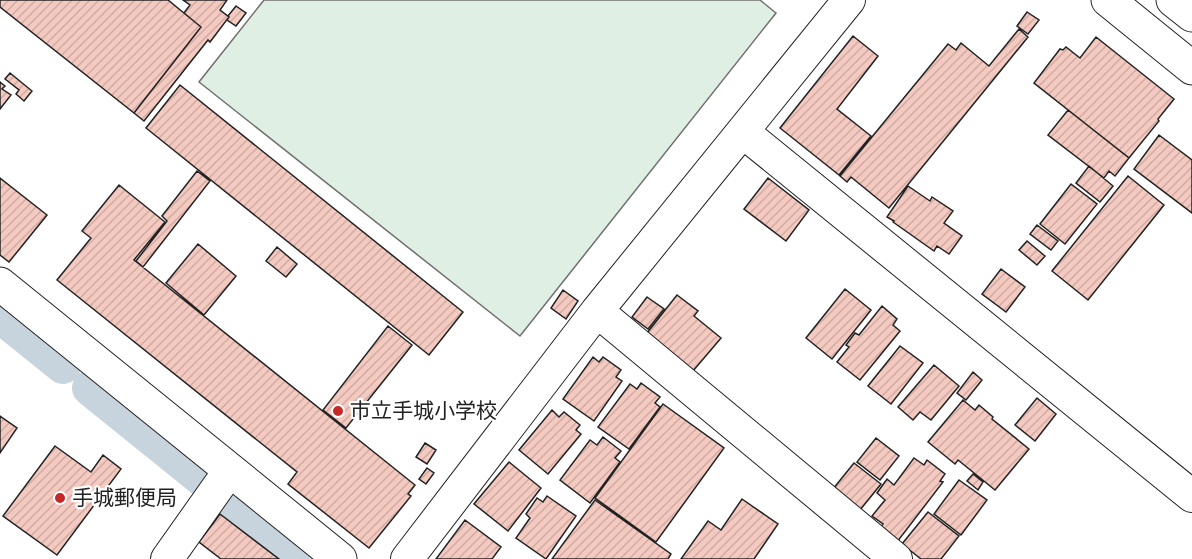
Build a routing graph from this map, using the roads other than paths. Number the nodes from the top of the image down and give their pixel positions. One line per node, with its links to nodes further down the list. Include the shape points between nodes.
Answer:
1 (849, 0): 6 (street)
2 (1108, 0): 5 (street)
3 (1173, 0): 4 (street)
4 (1192, 15)
5 (1192, 68)
6 (743, 132): 8 (street); 10 (street)
7 (0, 284): 9 (street)
8 (597, 311): 13 (street); 14 (street)
9 (231, 470): 11 (street); 12 (street)
10 (1192, 496)
11 (167, 559)
12 (340, 559)
13 (407, 559)
14 (897, 559)

